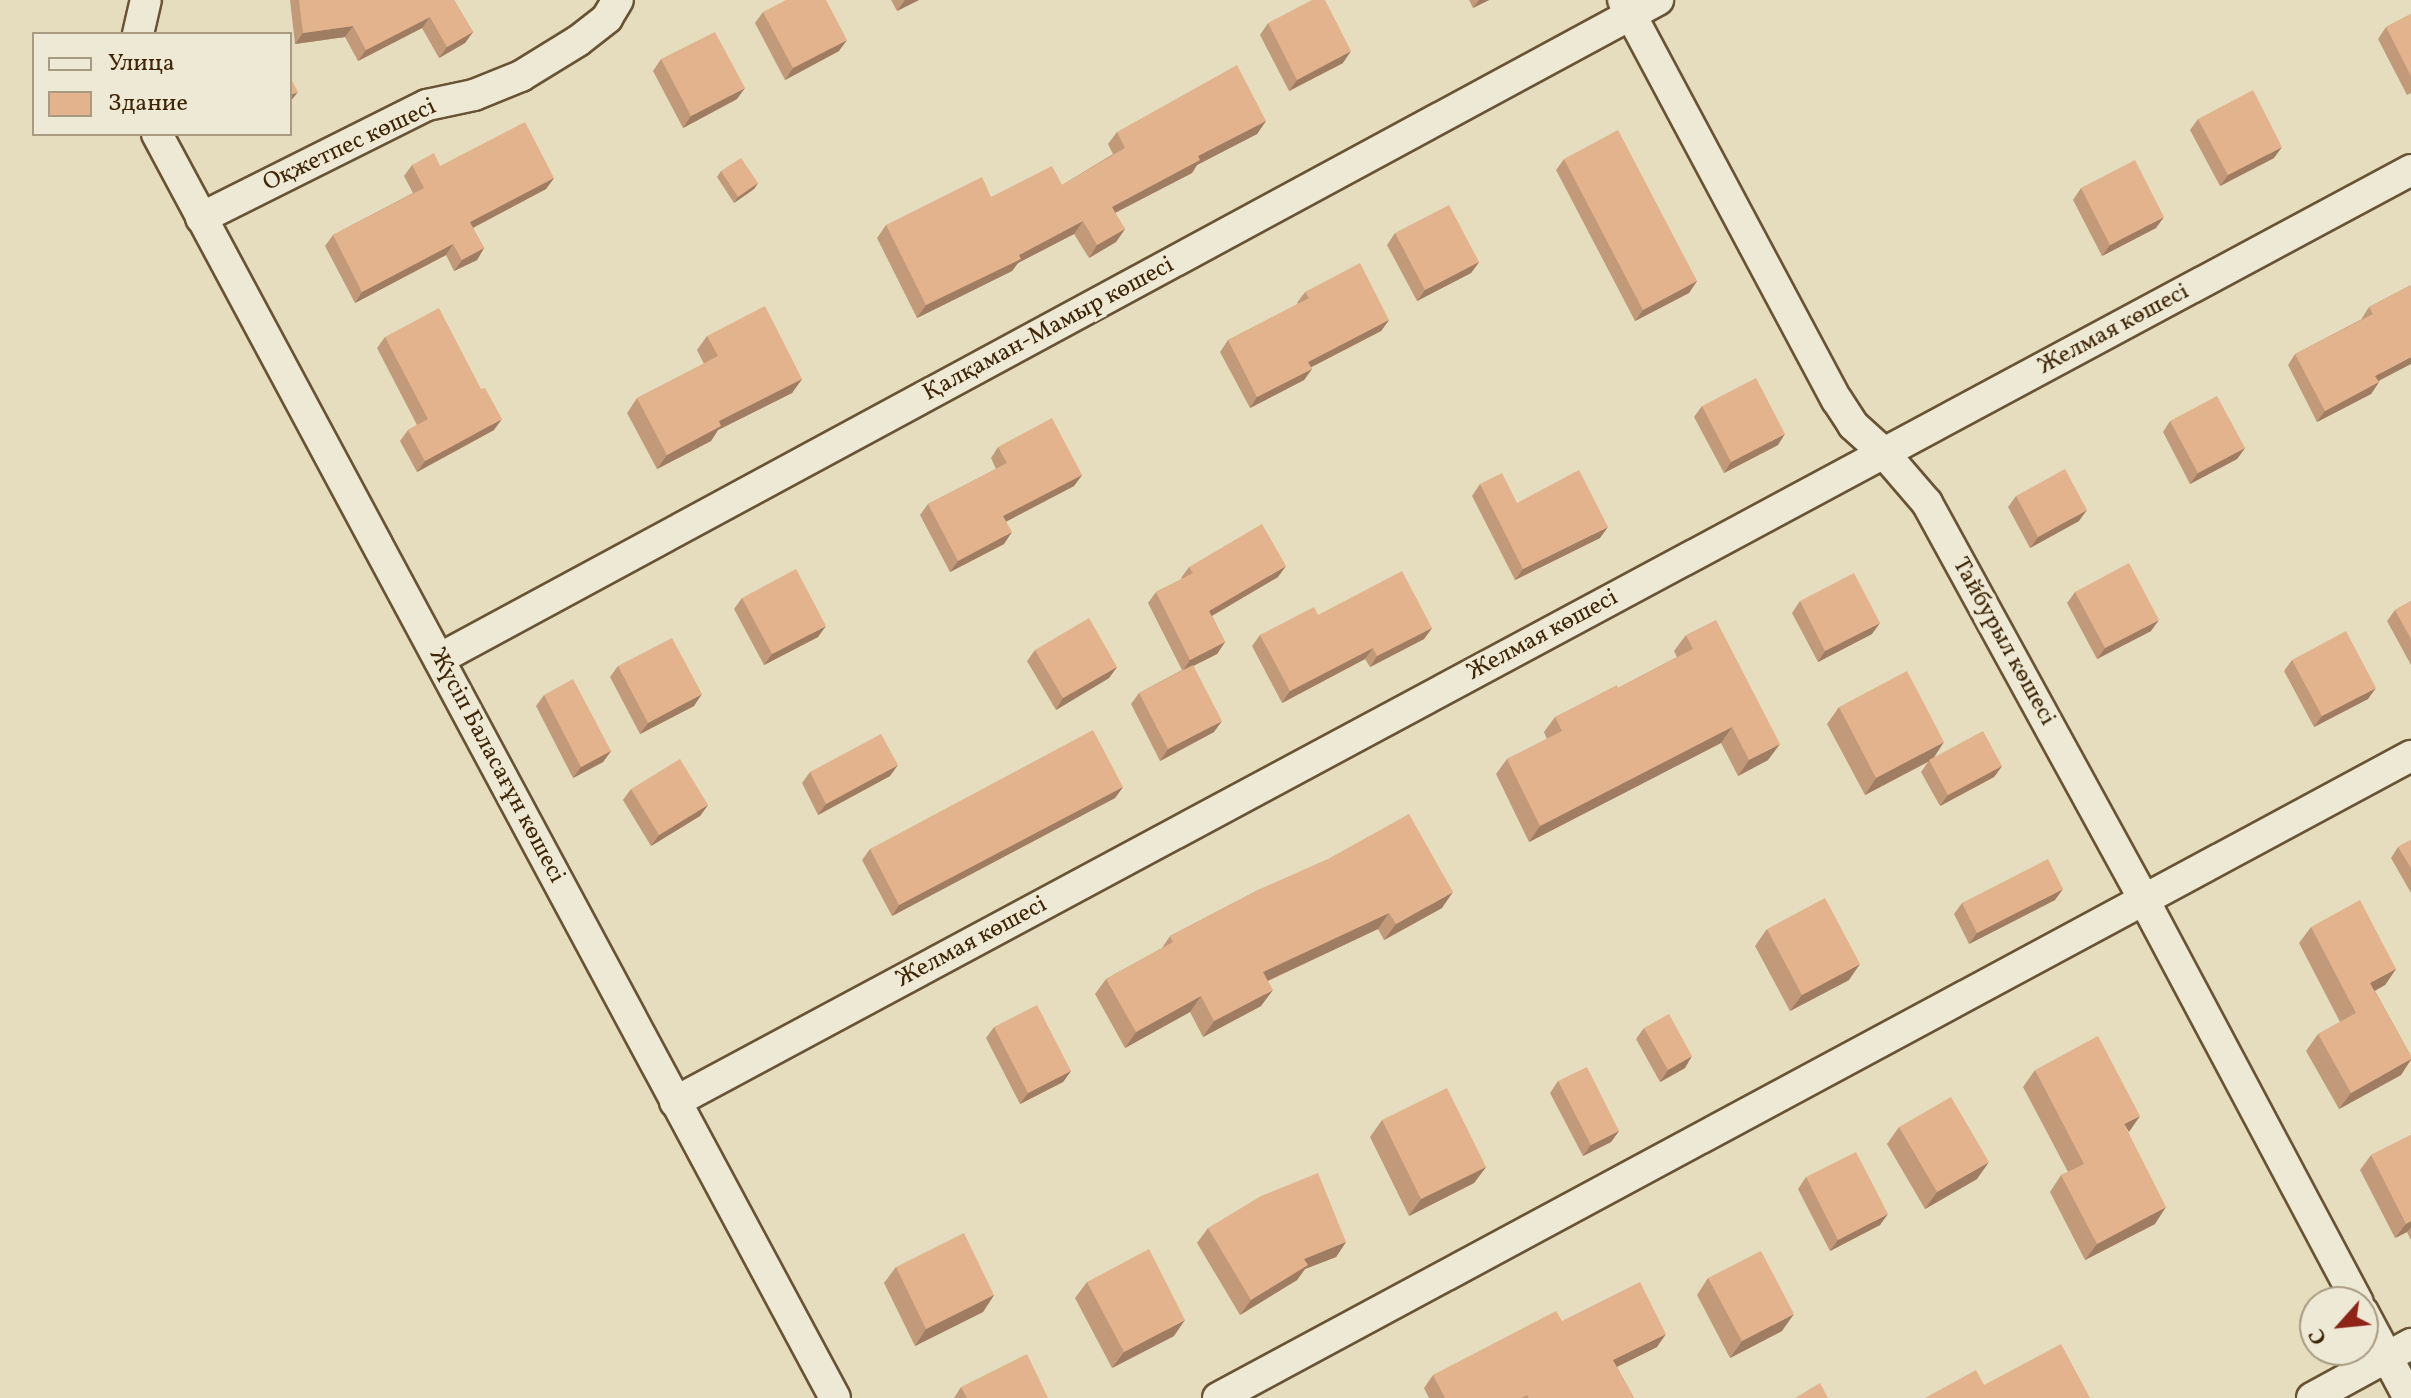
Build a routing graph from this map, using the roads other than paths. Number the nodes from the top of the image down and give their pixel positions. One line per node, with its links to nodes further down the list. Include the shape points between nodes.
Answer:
1 (146, 0): 5 (street)
2 (618, 0): 8 (street, Оқжетпес көшесі, via 607,18 578,41 521,76 474,95 427,105)
3 (1658, 0): 4 (street, Қалқаман-Мамыр көшесі)
4 (1627, 8): 9 (street, Тайбурыл көшесі, via 1837,400 1853,425); 10 (street, Қалқаман-Мамыр көшесі)
5 (138, 32)
6 (158, 136): 8 (street, Жүсіп Баласағұн көшесі)
7 (2411, 170): 9 (street, Желмая көшесі)
8 (201, 218): 10 (street, Жүсіп Баласағұн көшесі)
9 (1884, 453): 12 (street, Тайбурыл көшесі, via 1927,503); 13 (street, Желмая көшесі)
10 (439, 659): 13 (street, Жүсіп Баласағұн көшесі)
11 (2411, 756): 12 (street)
12 (2144, 900): 14 (street, Тайбурыл көшесі); 18 (street)
13 (675, 1102): 17 (street, Жүсіп Баласағұн көшесі)
14 (2349, 1286)
15 (2379, 1329): 16 (street)
16 (2399, 1351): 19 (street); 20 (street)
17 (835, 1398)
18 (1218, 1398)
19 (2312, 1398)
20 (2409, 1398)

